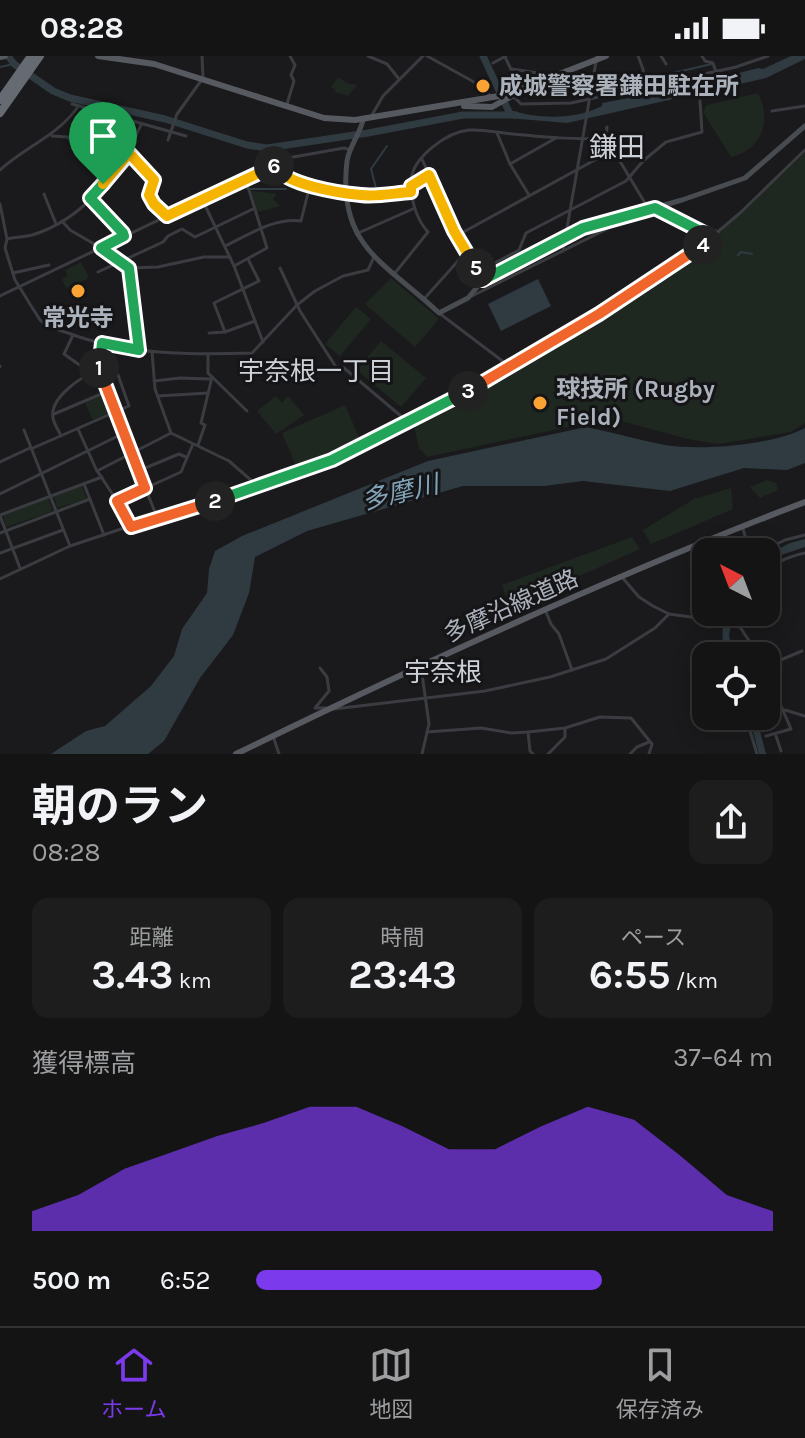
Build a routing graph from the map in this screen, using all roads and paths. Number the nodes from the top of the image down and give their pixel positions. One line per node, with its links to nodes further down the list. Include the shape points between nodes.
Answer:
1 (31, 56): 27 (highway)
2 (40, 56): 36 (highway)
3 (98, 56): 15 (main road)
4 (202, 56): 21 (street)
5 (290, 56): 32 (street, via 294,82)
6 (368, 56): 22 (street, via 387,64)
7 (425, 56): 22 (street); 28 (street)
8 (606, 56): 14 (main road)
9 (638, 56): 23 (street)
10 (661, 56): 17 (street)
11 (702, 56): 19 (street)
12 (768, 56): 19 (street)
13 (506, 57): 16 (street); 18 (street)
14 (597, 58): 20 (main road); 26 (street)
15 (139, 59): 21 (main road)
16 (493, 63)
17 (666, 64)
18 (512, 69): 20 (street); 24 (street)
19 (716, 72): 23 (street)
20 (552, 77): 24 (main road)
21 (203, 78): 32 (main road); 42 (street, via 177,114)
22 (399, 79): 37 (street)
23 (645, 87): 26 (street)
24 (521, 90): 25 (main road)
25 (509, 95): 26 (street, via 526,104); 28 (main road)
26 (590, 98): 48 (street)
27 (0, 100)
28 (496, 100): 37 (main road)
29 (700, 101): 62 (street, via 702,132 666,142)
30 (72, 104): 31 (street)
31 (78, 106): 35 (street); 44 (street)
32 (286, 106): 38 (main road)
33 (805, 106): 34 (street)
34 (772, 111)
35 (96, 112): 39 (street); 50 (street)
36 (0, 113)
37 (372, 119): 38 (main road)
38 (362, 122): 51 (street)
39 (141, 125): 42 (street); 55 (street)
40 (805, 126): 74 (street, via 745,178)
41 (607, 127): 47 (street)
42 (171, 133): 45 (street); 49 (street)
43 (497, 133): 46 (street); 56 (street, via 466,130); 57 (street)
44 (48, 136): 50 (street, via 64,135); 60 (street)
45 (186, 136)
46 (556, 138): 48 (street); 57 (street)
47 (606, 138): 48 (street); 52 (street)
48 (582, 139): 59 (street)
49 (168, 140)
50 (75, 145): 54 (street)
51 (352, 148): 58 (street); 66 (street)
52 (613, 150): 59 (street); 62 (street)
53 (805, 150): 86 (street)
54 (78, 152)
55 (129, 153): 69 (street); 77 (street, via 154,180 149,195)
56 (421, 157): 61 (street); 65 (street, via 411,175)
57 (510, 164): 68 (street)
58 (273, 165): 63 (street); 64 (street, via 282,175)
59 (577, 169): 68 (street); 75 (street)
60 (0, 170)
61 (429, 175): 65 (street); 83 (street)
62 (629, 175): 74 (street); 75 (street)
63 (243, 179): 70 (street); 73 (street)
64 (310, 185): 66 (street); 81 (street, via 301,221)
65 (411, 189): 66 (street, via 364,196); 72 (street)
66 (347, 192): 82 (street)
67 (44, 194): 79 (street)
68 (529, 195): 83 (street)
69 (90, 198): 78 (street); 84 (street)
70 (202, 199): 77 (street); 80 (street)
71 (0, 204): 87 (street)
72 (415, 207): 82 (street); 104 (street, via 428,232)
73 (255, 208): 80 (street); 81 (street)
74 (652, 209): 76 (street); 86 (street)
75 (570, 210): 85 (street); 102 (street, via 526,233 519,250)
76 (640, 212): 85 (street); 92 (street)
77 (167, 216): 84 (street)
78 (62, 221): 79 (street); 89 (street)
79 (56, 224): 87 (street)
80 (215, 227): 88 (street); 96 (street, via 195,237 182,229)
81 (261, 229): 88 (street); 95 (street, via 267,248)
82 (356, 234): 94 (street)
83 (458, 235): 91 (street)
84 (124, 236): 89 (street)
85 (566, 236): 92 (street); 105 (street)
86 (712, 237): 122 (street)
87 (7, 239): 90 (street)
88 (225, 246): 93 (street)
89 (101, 248): 96 (street); 106 (street)
90 (2, 249): 103 (street)
91 (467, 251): 102 (street); 110 (street)
92 (563, 251): 109 (street)
93 (230, 257): 98 (street); 99 (street)
94 (374, 257): 104 (street); 111 (street, via 368,270 329,283)
95 (248, 259): 98 (street); 107 (street, via 259,278)
96 (122, 262): 99 (street); 101 (street)
97 (49, 265): 103 (street)
98 (234, 266): 107 (street)
99 (129, 268): 119 (street)
100 (280, 268): 111 (street)
101 (98, 272)
102 (478, 272): 105 (street)
103 (13, 273): 106 (street)
104 (395, 273): 110 (street)
105 (483, 280): 109 (street)
106 (20, 286): 108 (street); 116 (street, via 45,325)
107 (243, 289): 113 (street); 114 (street, via 214,303)
108 (0, 296)
109 (468, 298): 112 (street)
110 (424, 299): 112 (street)
111 (297, 305): 117 (street); 133 (street, via 336,367 344,368)
112 (439, 313): 122 (street)
113 (255, 321): 114 (street); 117 (street)
114 (225, 332): 115 (street)
115 (209, 333)
116 (73, 335): 118 (street); 124 (street, via 64,354)
117 (263, 342): 121 (street, via 252,353)
118 (102, 343): 119 (street); 123 (street)
119 (139, 350): 120 (street)
120 (152, 351): 121 (street); 126 (street)
121 (208, 356): 125 (street)
122 (510, 367): 133 (street)
123 (99, 371): 124 (street); 127 (street); 131 (street, via 118,375 129,406)
124 (85, 375): 132 (street, via 57,402)
125 (212, 378): 126 (street); 128 (street); 130 (street)
126 (154, 381): 129 (street)
127 (106, 392): 131 (street); 132 (street)
128 (208, 393): 129 (street); 139 (street, via 201,423 205,425)
129 (158, 396): 136 (street)
130 (247, 411)
131 (114, 413): 134 (street); 137 (street)
132 (53, 415): 138 (street)
133 (408, 422): 150 (street, via 332,460)
134 (78, 429): 138 (street); 141 (street)
135 (24, 430): 140 (street)
136 (171, 433): 139 (street); 142 (street)
137 (123, 434): 141 (street); 142 (street)
138 (61, 436): 140 (street)
139 (196, 444): 143 (street); 150 (street, via 229,461)
140 (32, 448): 144 (street); 147 (street)
141 (88, 450): 145 (street); 147 (street)
142 (131, 453): 145 (street); 146 (street)
143 (188, 457): 146 (street, via 179,454); 151 (street, via 181,472)
144 (0, 462)
145 (97, 471): 148 (street)
146 (138, 471): 151 (street)
147 (43, 476): 152 (street); 153 (street)
148 (102, 477): 149 (street); 155 (street)
149 (84, 484): 153 (street); 154 (street)
150 (259, 487): 159 (street)
151 (145, 488): 155 (street); 159 (street)
152 (0, 494)
153 (51, 496): 157 (street); 158 (street)
154 (90, 499): 157 (street); 165 (street)
155 (117, 501): 160 (street)
156 (805, 502): 161 (main road, 多摩沿線道路)
157 (57, 512): 162 (street); 163 (street)
158 (0, 516): 163 (street)
159 (157, 517): 160 (street)
160 (131, 527): 165 (street)
161 (743, 527): 167 (street); 175 (main road, 多摩沿線道路)
162 (63, 530): 169 (street); 170 (street)
163 (6, 531): 164 (street); 170 (street)
164 (0, 533)
165 (104, 535): 169 (street)
166 (805, 535): 168 (street)
167 (746, 538)
168 (780, 542)
169 (70, 546): 174 (street)
170 (13, 548): 171 (street); 174 (street)
171 (0, 553)
172 (805, 553): 173 (street)
173 (780, 561)
174 (20, 568): 176 (street)
175 (621, 576): 177 (main road, 多摩沿線道路); 178 (street, via 639,597)
176 (0, 579)
177 (545, 610): 184 (main road, 多摩沿線道路); 186 (street)
178 (669, 614): 179 (street); 186 (street, via 606,659)
179 (692, 618)
180 (736, 626): 181 (street)
181 (751, 642)
182 (802, 651): 183 (street)
183 (780, 662)
184 (421, 667): 187 (street); 189 (main road, 多摩沿線道路)
185 (320, 668): 189 (street, via 329,691 315,708)
186 (572, 670): 187 (street, via 505,687)
187 (426, 698): 189 (street); 194 (street)
188 (780, 699): 190 (street)
189 (331, 709): 197 (main road, 多摩沿線道路)
190 (785, 710): 191 (street); 196 (street, via 791,729)
191 (805, 716)
192 (565, 728): 195 (street); 199 (street, via 600,717 631,718); 205 (street, via 565,737)
193 (750, 730): 208 (street)
194 (427, 732): 195 (street); 203 (street)
195 (528, 732): 204 (street)
196 (776, 735): 198 (street); 200 (street)
197 (273, 736): 201 (main road, 多摩沿線道路); 202 (street)
198 (766, 736)
199 (649, 742): 206 (street); 207 (street)
200 (781, 751)
201 (236, 754)
202 (279, 754)
203 (422, 754)
204 (533, 754)
205 (548, 754)
206 (630, 754)
207 (649, 754)
208 (757, 754)

